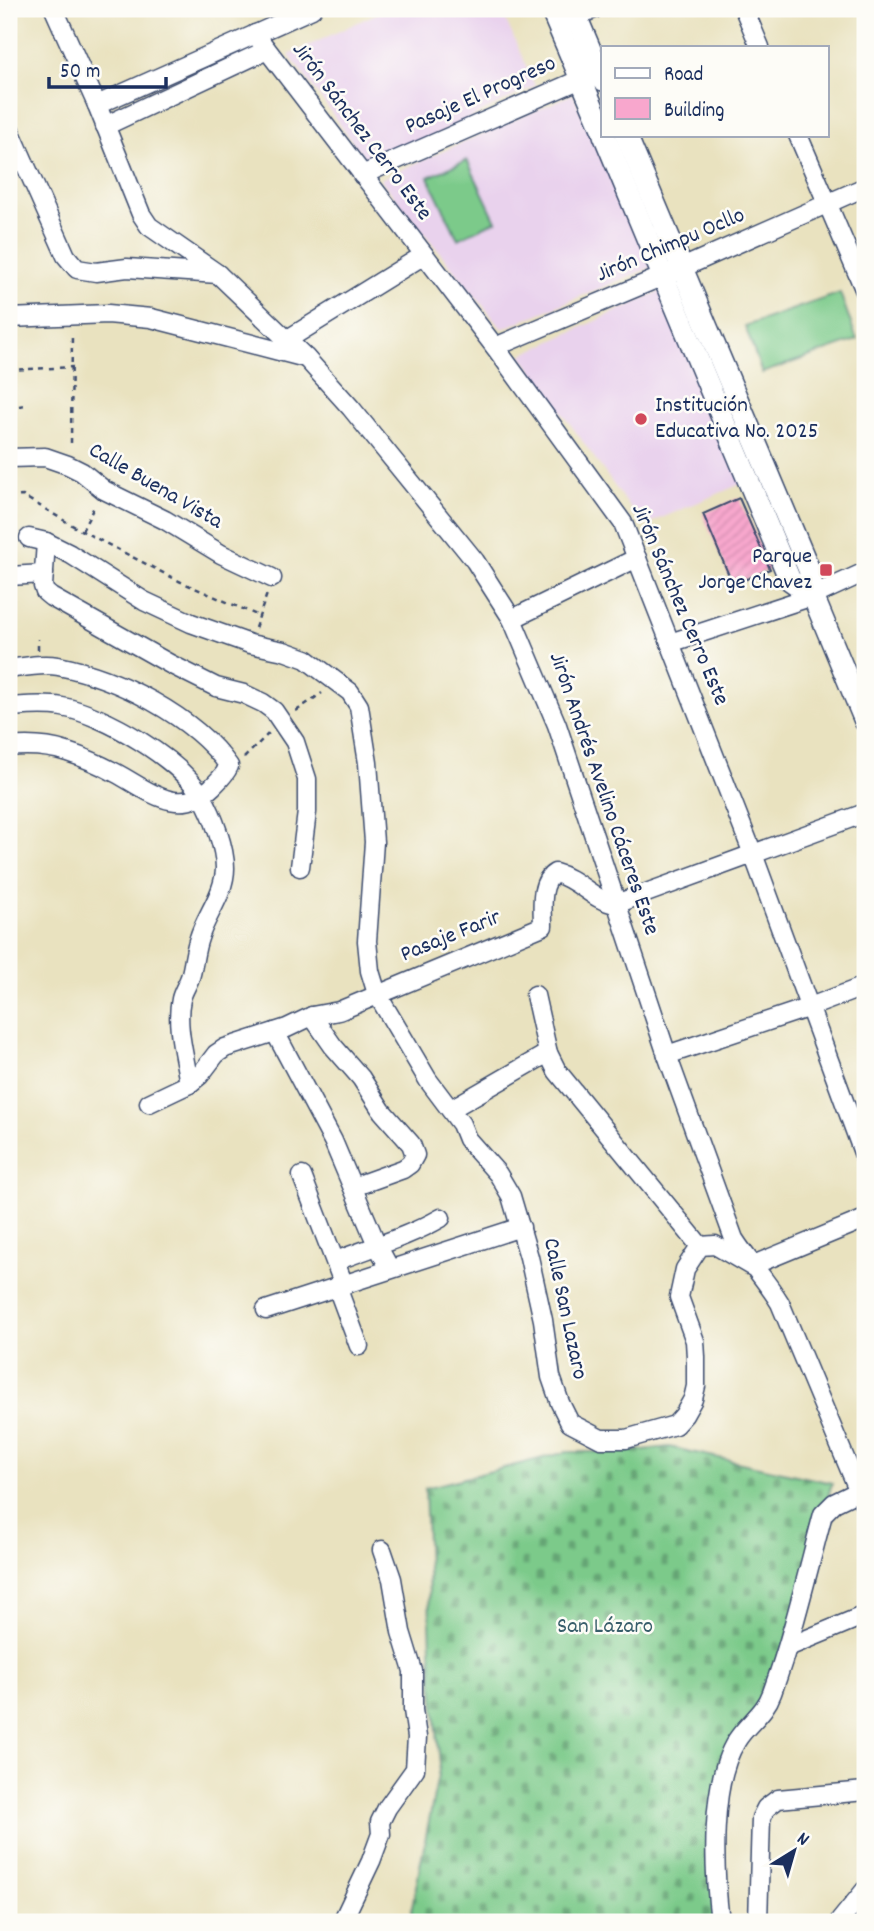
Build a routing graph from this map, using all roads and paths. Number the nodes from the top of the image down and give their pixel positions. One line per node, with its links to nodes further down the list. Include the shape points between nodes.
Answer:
1 (54, 9): 10 (street, Jirón Andrés Avelino Cáceres Este)
2 (312, 9): 5 (street)
3 (744, 9): 6 (street)
4 (570, 13): 8 (street); 9 (street)
5 (255, 33): 7 (street, Jirón Sánchez Cerro Este); 10 (street)
6 (760, 46)
7 (267, 50): 11 (street); 17 (street, Jirón Sánchez Cerro Este)
8 (601, 76)
9 (581, 79): 13 (street); 17 (street, Pasaje El Progreso)
10 (97, 105): 11 (street, Jirón Andrés Avelino Cáceres Este)
11 (105, 126): 22 (street, Jirón Andrés Avelino Cáceres Este, via 149,226)
12 (9, 128): 22 (street, via 66,256 77,269)
13 (601, 128)
14 (605, 136): 21 (street)
15 (626, 136): 21 (street)
16 (798, 136): 19 (street)
17 (362, 175): 20 (street, Jirón Sánchez Cerro Este)
18 (865, 187): 19 (street, Jirón Chimpu Ocllo)
19 (828, 205): 21 (street, Jirón Chimpu Ocllo); 23 (street)
20 (424, 255): 27 (street); 28 (street, Jirón Sánchez Cerro Este)
21 (673, 272): 28 (street, Jirón Chimpu Ocllo); 44 (street, via 810,572)
22 (218, 274): 27 (street, Jirón Andrés Avelino Cáceres Este)
23 (865, 291)
24 (9, 306): 26 (street)
25 (72, 316): 26 (street); 29 (street, via 151,318); 30 (path)
26 (16, 318)
27 (288, 339): 29 (street, Jirón Andrés Avelino Cáceres Este)
28 (495, 347): 39 (street, Jirón Sánchez Cerro Este, via 623,523)
29 (306, 358): 46 (street, Jirón Andrés Avelino Cáceres Este, via 475,561)
30 (73, 367): 31 (path); 34 (path)
31 (9, 370)
32 (27, 405): 33 (path)
33 (9, 407)
34 (71, 443)
35 (9, 458): 36 (street, Calle Buena Vista, via 46,457 82,472)
36 (104, 490): 38 (path); 43 (street, Calle Buena Vista)
37 (9, 497): 38 (path, via 23,496)
38 (82, 531): 45 (path)
39 (636, 558): 46 (street); 47 (street, Jirón Sánchez Cerro Este)
40 (865, 572): 44 (street)
41 (44, 574): 42 (street); 48 (street, Calle San Lazaro, via 38,540 70,554 144,601); 56 (street, via 43,586 51,597 170,664 274,711 295,742 307,779)
42 (9, 576)
43 (272, 578): 45 (path)
44 (813, 596): 47 (street); 51 (street)
45 (259, 616): 48 (path)
46 (512, 619): 57 (street, Jirón Andrés Avelino Cáceres Este, via 557,725)
47 (670, 643): 55 (street, Jirón Sánchez Cerro Este)
48 (250, 644): 59 (street, Calle San Lazaro, via 306,659 350,692 359,706 374,842 367,958)
49 (9, 669): 53 (street, via 55,665 109,681 168,711 212,745 229,766)
50 (9, 707): 53 (street, via 63,707 97,718 173,764)
51 (865, 722)
52 (9, 747): 53 (street, via 29,745 67,752 167,800)
53 (202, 797): 66 (street, via 222,847 225,870 181,1000)
54 (865, 813): 55 (street)
55 (753, 854): 57 (street); 61 (street, Jirón Sánchez Cerro Este)
56 (300, 867)
57 (617, 904): 59 (street, Pasaje Farir, via 601,902 569,877 555,873 545,885 543,926); 65 (street, Jirón Andrés Avelino Cáceres Este)
58 (865, 986): 61 (street)
59 (377, 994): 62 (street, Pasaje Farir, via 339,1011); 68 (street, Calle San Lazaro, via 428,1080)
60 (534, 995): 64 (street)
61 (810, 1007): 65 (street); 69 (street, Jirón Sánchez Cerro Este)
62 (313, 1016): 63 (street, Pasaje Farir); 71 (street, via 415,1155 403,1169)
63 (275, 1032): 66 (street, Pasaje Farir, via 225,1048); 71 (street)
64 (548, 1053): 68 (street); 76 (street, via 556,1071)
65 (667, 1055): 78 (street, Jirón Andrés Avelino Cáceres Este, via 734,1239)
66 (189, 1083): 67 (street, Pasaje Farir)
67 (149, 1103)
68 (451, 1109): 74 (street, Calle San Lazaro, via 467,1139 505,1184)
69 (865, 1158)
70 (302, 1176): 77 (street)
71 (353, 1187): 75 (street)
72 (442, 1218): 75 (street)
73 (865, 1219): 78 (street)
74 (521, 1227): 76 (street, Calle San Lazaro, via 560,1403 570,1423 601,1439 626,1439 675,1425 693,1399 695,1341 679,1297 685,1269); 79 (street)
75 (377, 1245): 77 (street); 79 (street)
76 (700, 1246): 78 (street, via 715,1245)
77 (336, 1261): 80 (street)
78 (751, 1266): 83 (street, Jirón Andrés Avelino Cáceres Este, via 780,1303)
79 (390, 1269): 80 (street)
80 (340, 1286): 81 (street); 82 (street)
81 (266, 1310)
82 (359, 1346)
83 (863, 1495): 86 (street, via 834,1503 823,1514)
84 (382, 1550): 89 (street, via 414,1671 415,1769 380,1822 381,1834 371,1861)
85 (865, 1615): 86 (street)
86 (788, 1647): 90 (street, via 771,1697 737,1739 723,1771 715,1843)
87 (865, 1791): 91 (street, via 778,1799 766,1808 761,1818)
88 (865, 1890): 92 (street)
89 (342, 1922)
90 (720, 1922)
91 (758, 1922)
92 (839, 1922)

